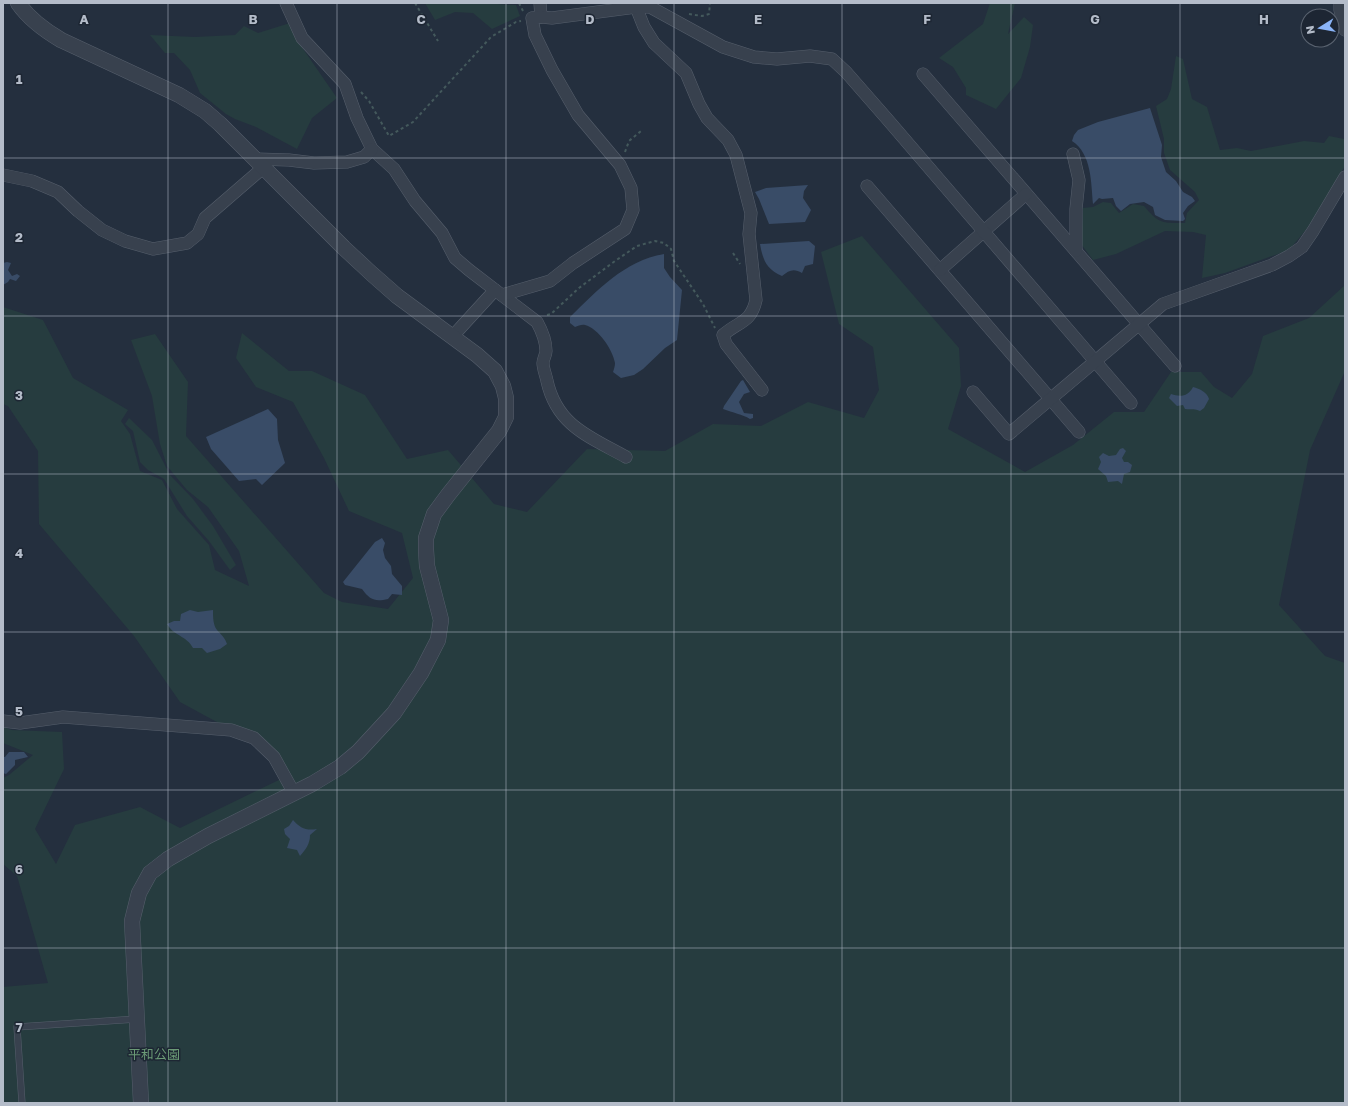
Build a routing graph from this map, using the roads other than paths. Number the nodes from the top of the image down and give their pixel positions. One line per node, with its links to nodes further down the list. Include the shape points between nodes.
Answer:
1 (18, 3): 11 (street, via 24,12 48,33 179,95 205,111)
2 (286, 3): 9 (street, via 302,38 345,84)
3 (540, 3): 6 (street)
4 (1340, 3): 7 (street)
5 (636, 7): 6 (street, via 552,18); 16 (street, via 650,7 723,47 754,57 777,59 810,56 832,59); 24 (street, via 654,43 686,73 698,104 707,118 728,140 736,155 751,213 749,234 756,300 754,310 746,319 723,335 726,344)
6 (536, 17): 19 (street, via 535,35 552,70 578,115 620,165 631,188 633,210 625,230 550,281)
7 (1345, 30)
8 (923, 74): 15 (street)
9 (372, 149): 11 (street, via 364,157 347,162 314,163 288,160); 19 (street, via 394,169 415,201 442,233 456,258)
10 (1073, 154): 17 (street, via 1079,180)
11 (260, 163): 12 (street, via 205,218 198,234 187,243 153,249 125,241 102,230 58,192 32,181); 21 (street, via 372,274)
12 (3, 174)
13 (1345, 177): 20 (street, via 1302,247 1272,265 1163,304)
14 (867, 186): 18 (street)
15 (1026, 194): 16 (street); 17 (street)
16 (983, 231): 18 (street); 22 (street)
17 (1076, 251): 20 (street)
18 (940, 270): 26 (street)
19 (498, 292): 21 (street); 29 (street, via 537,322 543,333 546,352 543,362 550,392 557,408 568,422 581,432)
20 (1139, 324): 22 (street); 23 (street)
21 (452, 337): 31 (street, via 495,371 503,386 507,408 506,417 499,431 434,514 426,538 427,566 441,620 438,640 417,679 394,713 373,737 340,767)
22 (1095, 361): 26 (street); 27 (street)
23 (1175, 366)
24 (762, 390)
25 (973, 392): 26 (street, via 1009,434)
26 (1051, 398): 28 (street)
27 (1131, 403)
28 (1079, 432)
29 (626, 457)
30 (3, 721): 31 (street, via 20,723 63,717 231,730 254,738 274,757)
31 (294, 793): 32 (street, via 168,858 150,873 139,893 132,921)
32 (137, 1019): 33 (lane, via 17,1026); 34 (street)
33 (22, 1103)
34 (141, 1103)

